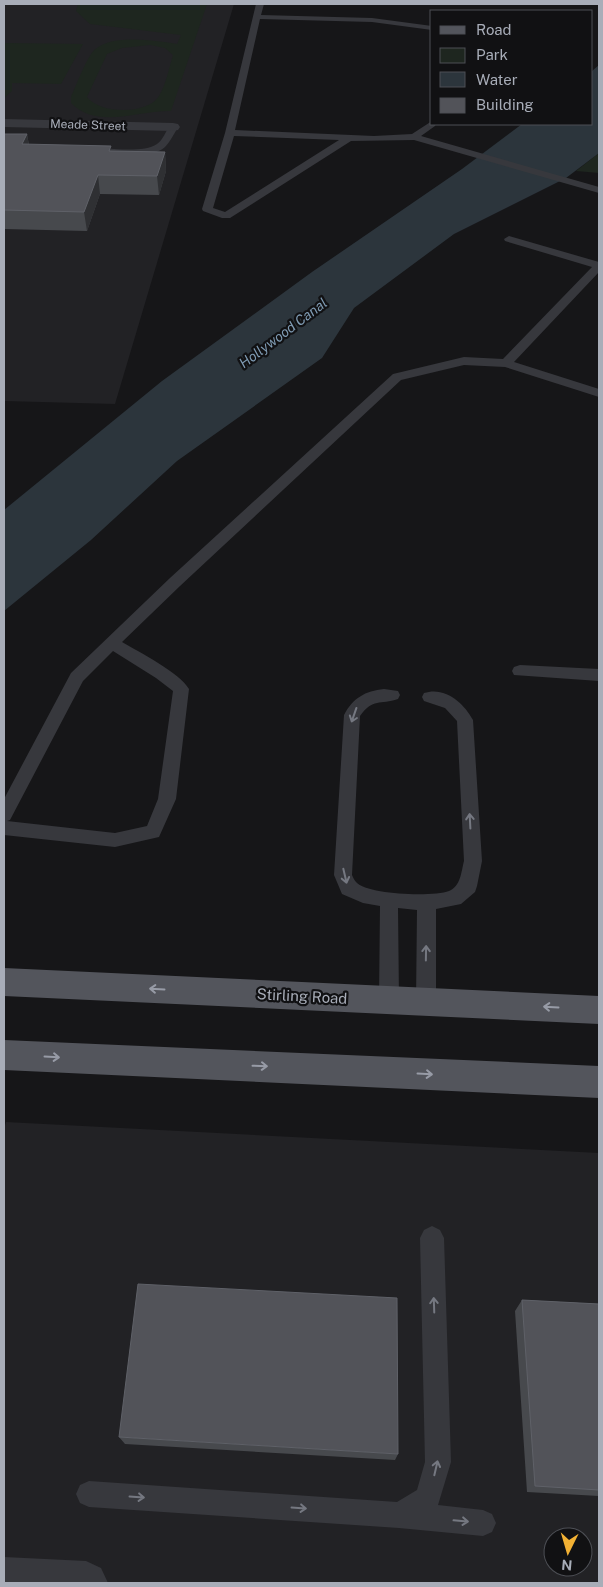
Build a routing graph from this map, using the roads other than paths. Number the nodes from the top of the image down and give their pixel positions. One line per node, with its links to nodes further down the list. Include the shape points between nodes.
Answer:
1 (260, 4): 2 (lane)
2 (258, 17): 3 (lane, via 372,20); 7 (lane)
3 (430, 28)
4 (4, 123): 6 (street, Meade Street)
5 (431, 125): 8 (lane)
6 (172, 127): 10 (lane, via 160,146 153,149)
7 (230, 133): 9 (lane); 9 (lane, via 207,209 226,216)
8 (414, 137): 9 (lane); 11 (lane)
9 (348, 138)
10 (73, 149)
11 (599, 190)
12 (509, 239): 13 (lane)
13 (599, 266): 14 (lane)
14 (506, 364): 15 (lane); 16 (lane, via 464,361 397,377)
15 (599, 393)
16 (112, 643): 21 (lane, via 77,677); 22 (lane, via 181,688 167,799 153,832 115,840)
17 (520, 670): 18 (lane)
18 (599, 675)
19 (392, 694): 23 (lane, one-way to 23, via 371,696 360,702 352,715 343,875 349,888 363,895)
20 (430, 697): 24 (lane, one-way to 20, via 454,898 468,886 473,861 465,720 456,706)
21 (4, 815)
22 (4, 828)
23 (389, 900): 24 (lane); 26 (lane)
24 (427, 902): 27 (lane, one-way to 24)
25 (4, 982): 26 (main road, Stirling Road, one-way to 25)
26 (389, 1000): 27 (main road, Stirling Road)
27 (426, 1002): 28 (main road, Stirling Road, one-way to 27)
28 (599, 1010)
29 (4, 1055): 30 (main road, one-way to 30)
30 (599, 1082)
31 (432, 1238): 33 (lane, one-way to 31, via 428,1498 438,1462)
32 (89, 1494): 33 (lane, one-way to 33)
33 (398, 1515): 34 (lane, one-way to 34)
34 (484, 1523)
35 (4, 1578): 36 (street)
36 (76, 1583): 37 (street)
37 (86, 1583)

